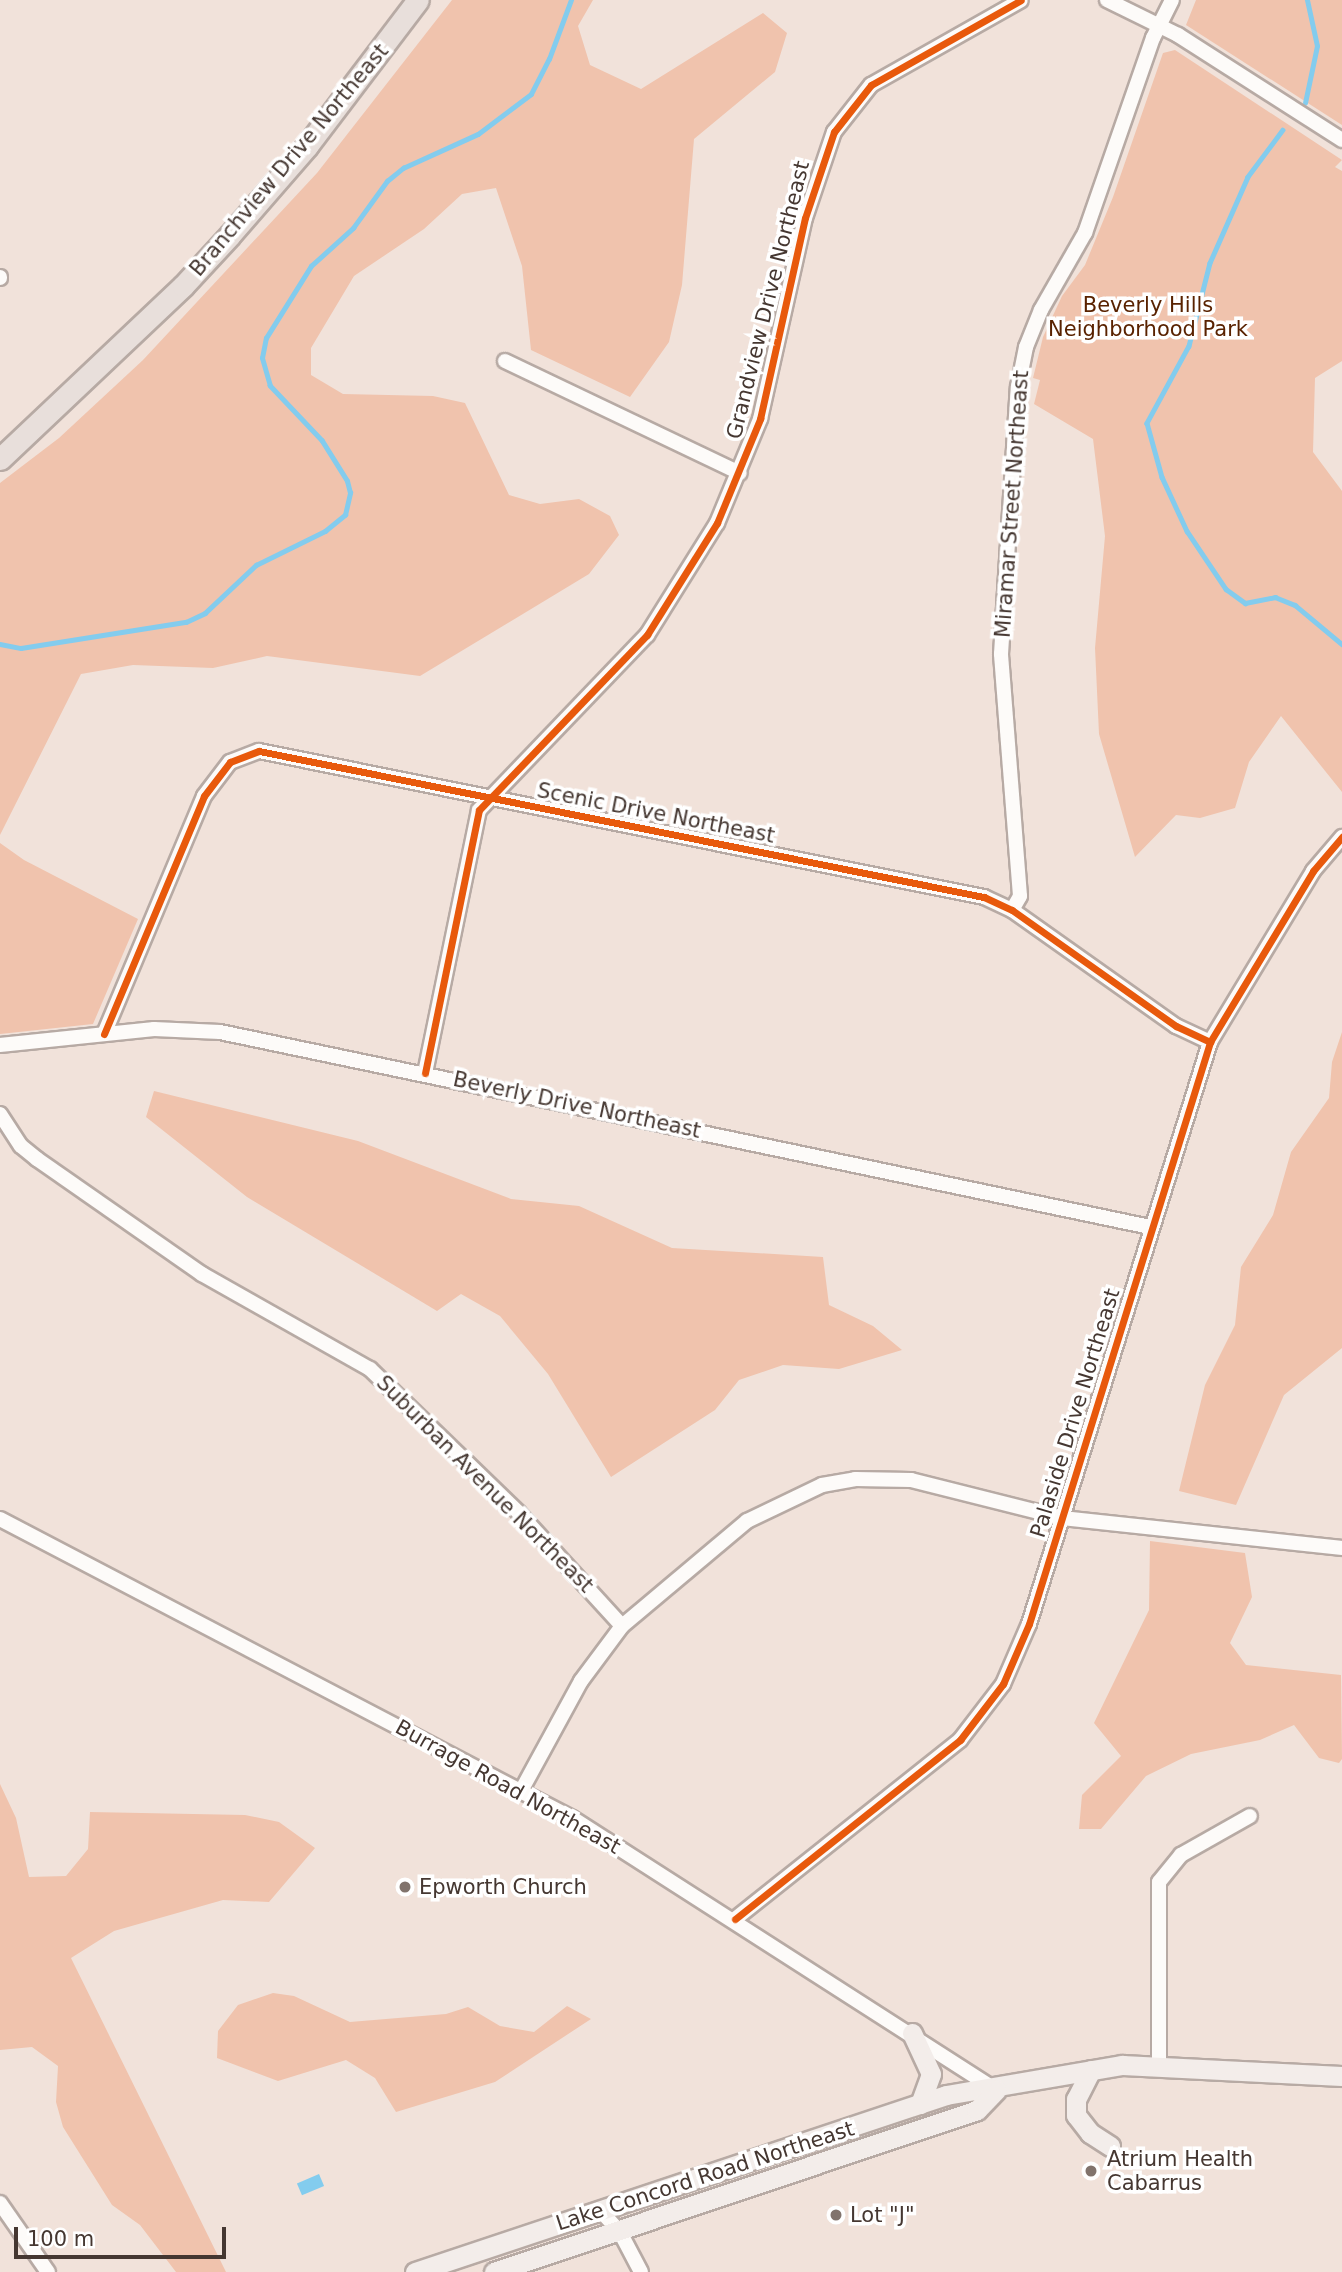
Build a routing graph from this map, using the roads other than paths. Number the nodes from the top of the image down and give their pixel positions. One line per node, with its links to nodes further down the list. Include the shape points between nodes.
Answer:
1 (418, 0): 8 (main road, Branchview Drive Northeast, via 307,146 230,235 154,314)
2 (1021, 0): 9 (street, Grandview Drive Northeast, via 871,85 834,132 819,166 760,419)
3 (1107, 0): 5 (street)
4 (1172, 0): 5 (street, Miramar Street Northeast)
5 (1158, 26): 6 (street); 12 (street, Miramar Street Northeast, via 1099,198 1075,254 1041,310 1026,347 1018,387 1001,654 1020,896)
6 (1342, 140)
7 (505, 361): 9 (street)
8 (0, 459)
9 (740, 473): 10 (street, Grandview Drive Northeast, via 717,523 647,635 506,785)
10 (489, 797): 12 (street, Scenic Drive Northeast, via 984,897); 13 (street, Scenic Drive Northeast, via 270,752 244,754 230,762 204,796); 16 (street, Grandview Drive Northeast, via 475,822)
11 (1342, 838): 14 (street, Palaside Drive Northeast, via 1313,871)
12 (1012, 910): 14 (street, Scenic Drive Northeast, via 1176,1026)
13 (104, 1034): 15 (street, Beverly Drive Northeast); 16 (street, Beverly Drive Northeast, via 195,1028)
14 (1210, 1042): 18 (street, Palaside Drive Northeast)
15 (0, 1045)
16 (425, 1073): 18 (street, Beverly Drive Northeast)
17 (0, 1114): 22 (street, Suburban Avenue Northeast, via 37,1159 202,1274 370,1369 527,1521)
18 (1150, 1227): 19 (street, Palaside Drive Northeast)
19 (1062, 1518): 21 (street); 22 (street, via 911,1480 855,1479 822,1485 747,1521); 25 (street, Palaside Drive Northeast, via 1029,1624 1003,1684 983,1715 890,1799)
20 (0, 1519): 23 (street, Burrage Road Northeast)
21 (1342, 1548)
22 (622, 1626): 23 (street, via 581,1681)
23 (521, 1791): 25 (street, Burrage Road Northeast)
24 (1250, 1816): 27 (street, via 1181,1855 1159,1882)
25 (735, 1919): 26 (street, Burrage Road Northeast)
26 (912, 2034): 30 (street, Burrage Road Northeast); 31 (main road, via 931,2074)
27 (1159, 2064): 28 (main road, Lake Concord Road Northeast); 29 (main road, Lake Concord Road Northeast)
28 (1091, 2070): 30 (main road, Lake Concord Road Northeast); 32 (main road, via 1076,2099 1076,2115 1090,2133)
29 (1342, 2076)
30 (996, 2090): 31 (main road, Lake Concord Road Northeast, via 946,2095); 35 (main road, Lake Concord Road Northeast, via 976,2110)
31 (920, 2104): 34 (main road, Lake Concord Road Northeast)
32 (1110, 2146)
33 (0, 2203): 36 (street)
34 (600, 2210): 35 (street); 37 (main road, Lake Concord Road Northeast)
35 (620, 2232): 38 (main road, Lake Concord Road Northeast); 39 (street)
36 (48, 2272)
37 (415, 2272)
38 (494, 2272)
39 (641, 2272)

